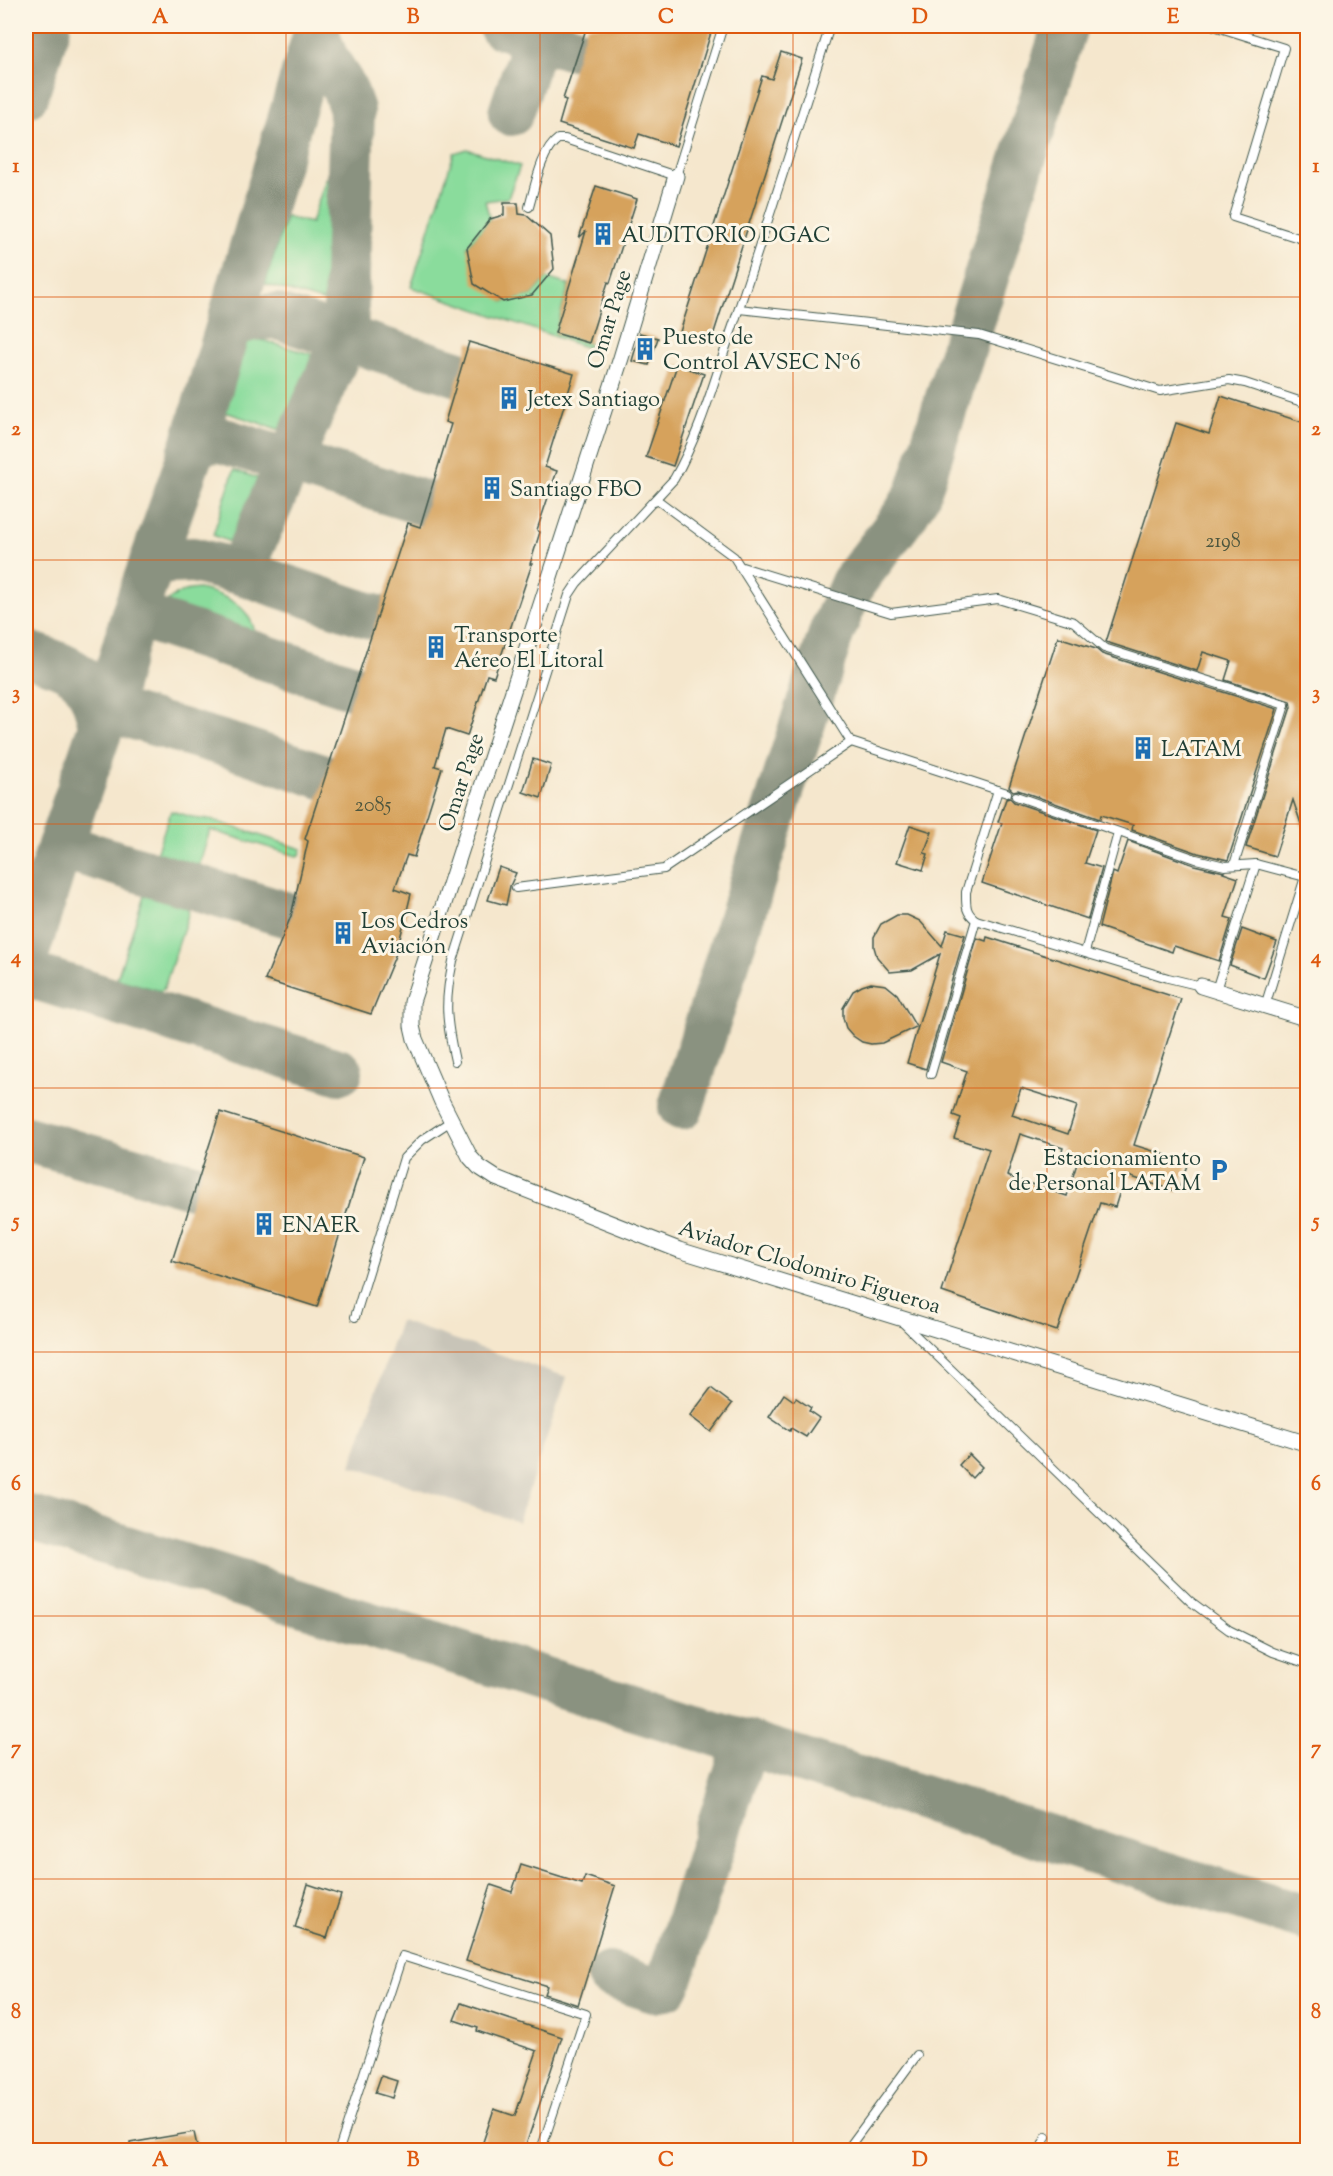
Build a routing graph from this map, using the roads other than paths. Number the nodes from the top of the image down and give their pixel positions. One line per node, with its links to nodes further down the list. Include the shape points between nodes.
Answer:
1 (723, 26): 4 (lane, Omar Page)
2 (830, 26): 7 (lane)
3 (1214, 26): 6 (lane, via 1284,48 1233,217)
4 (676, 176): 5 (lane, via 558,139 546,154); 23 (street, Omar Page)
5 (529, 207)
6 (1308, 241)
7 (739, 309): 8 (lane, via 979,335 1160,391 1229,380); 9 (lane, via 694,437 674,479)
8 (1308, 404)
9 (656, 499): 10 (lane, via 734,557); 26 (lane, via 569,595 453,961 446,1017)
10 (739, 566): 11 (lane); 17 (lane, via 891,613 999,599 1074,622 1104,648 1285,705)
11 (851, 742): 12 (lane); 19 (lane, via 664,869)
12 (998, 790): 13 (lane); 20 (lane, via 966,891 968,914)
13 (1007, 793)
14 (1017, 796): 15 (lane)
15 (1118, 833): 17 (lane, via 1196,859); 21 (lane)
16 (1256, 864): 17 (lane); 18 (lane); 22 (lane)
17 (1234, 865)
18 (1306, 877): 24 (lane)
19 (516, 888)
20 (976, 920): 21 (lane); 27 (lane)
21 (1085, 952): 22 (lane)
22 (1209, 988): 24 (street)
23 (412, 1002): 28 (street, Aviador Clodomiro Figueroa, via 415,1039)
24 (1265, 1005): 25 (street)
25 (1308, 1018)
26 (455, 1061)
27 (931, 1074)
28 (452, 1121): 29 (lane, via 422,1140 404,1158); 30 (street, Aviador Clodomiro Figueroa, via 470,1157 496,1178 679,1250)
29 (355, 1317)
30 (898, 1318): 31 (street, Aviador Clodomiro Figueroa); 32 (lane, via 1190,1601 1229,1630)
31 (1308, 1444)
32 (1308, 1664)
33 (917, 2055): 37 (lane)
34 (1046, 2137): 38 (lane)
35 (339, 2151): 36 (lane, via 402,1956 586,2014)
36 (541, 2151)
37 (847, 2151)
38 (1040, 2151)

